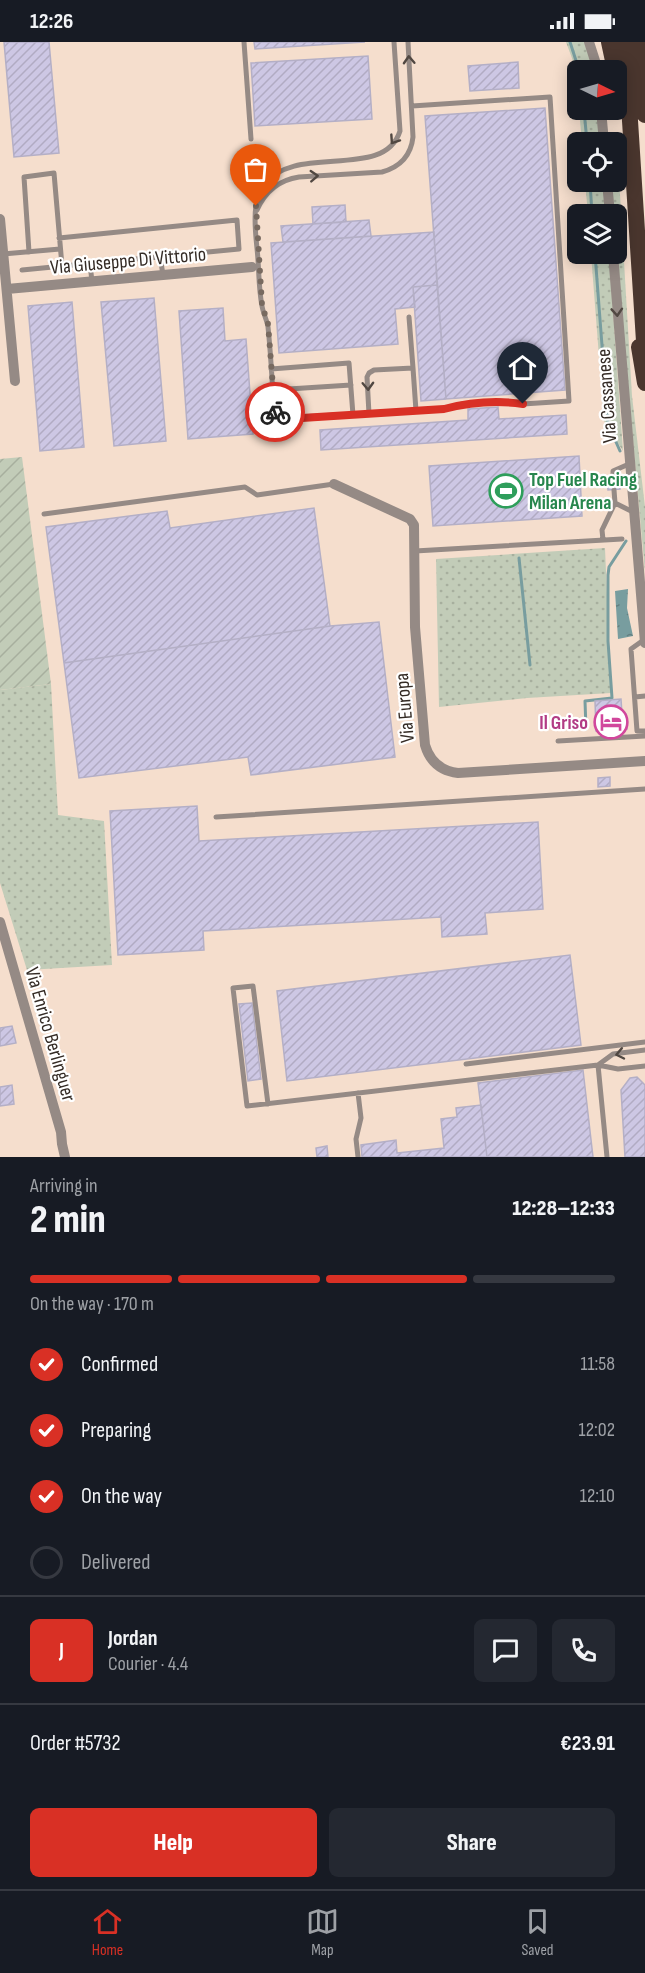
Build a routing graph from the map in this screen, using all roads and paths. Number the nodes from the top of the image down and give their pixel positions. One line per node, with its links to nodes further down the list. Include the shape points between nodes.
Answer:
1 (244, 42): 13 (lane)
2 (394, 42): 14 (lane, one-way to 14, via 400,130 394,143 374,156 298,164 281,170 262,189)
3 (408, 42): 10 (lane, one-way to 3)
4 (589, 42): 8 (street)
5 (609, 42): 9 (highway)
6 (625, 42): 30 (highway)
7 (641, 42): 11 (highway)
8 (595, 60)
9 (613, 60)
10 (412, 106): 14 (lane, one-way to 10, via 267,194 286,180 382,172 396,166 407,156 412,144); 37 (lane, via 550,97 569,401 501,401)
11 (645, 115)
12 (619, 120): 34 (highway, via 629,274)
13 (251, 139)
14 (255, 218): 32 (lane)
15 (0, 219): 19 (street)
16 (59, 238): 17 (lane); 18 (lane, via 54,173 24,177); 20 (lane, via 237,220 238,249)
17 (60, 249): 18 (lane); 23 (lane)
18 (29, 252): 19 (lane)
19 (3, 254): 28 (street)
20 (160, 256): 21 (lane); 26 (lane)
21 (90, 263): 23 (lane); 27 (lane)
22 (614, 264): 40 (street, Via Cassanese, one-way to 40)
23 (62, 266): 25 (lane)
24 (252, 267): 26 (street, Via Giuseppe Di Vittorio)
25 (22, 270)
26 (162, 275): 27 (street, Via Giuseppe Di Vittorio)
27 (92, 282): 28 (street, Via Giuseppe Di Vittorio)
28 (7, 289): 33 (street)
29 (409, 317): 31 (lane)
30 (645, 357)
31 (413, 368): 37 (lane); 38 (lane, one-way to 38, via 369,372)
32 (271, 369): 35 (lane, via 350,363); 36 (lane)
33 (15, 381)
34 (645, 383)
35 (351, 385): 36 (lane); 39 (lane)
36 (273, 390): 39 (lane, via 275,412 282,418)
37 (416, 411): 38 (lane)
38 (369, 414): 39 (lane)
39 (353, 415)
40 (629, 464): 41 (lane, via 613,471); 45 (street, Via Cassanese)
41 (614, 478)
42 (334, 484): 46 (lane, via 257,495 245,487); 49 (street, Via Europa, via 410,519 414,525)
43 (614, 490): 44 (lane)
44 (615, 503): 45 (lane); 48 (lane, via 602,530)
45 (633, 512): 50 (street, Via Cassanese)
46 (44, 514)
47 (622, 539): 48 (lane)
48 (603, 540): 49 (lane)
49 (415, 551): 56 (street, Via Europa, via 415,627 425,745 437,765 458,773)
50 (645, 641): 52 (lane, via 631,649)
51 (645, 696): 52 (lane)
52 (634, 697): 53 (lane, via 637,732)
53 (645, 731)
54 (645, 736): 55 (lane)
55 (558, 741)
56 (645, 761)
57 (645, 789): 58 (lane)
58 (216, 817)
59 (0, 922): 60 (street, Via Enrico Berlinguer)
60 (5, 960): 68 (street, Via Enrico Berlinguer, via 61,1132)
61 (645, 1042): 63 (lane)
62 (645, 1050): 64 (lane, one-way to 64, via 613,1054)
63 (466, 1064)
64 (598, 1065): 65 (lane, via 618,1069); 66 (lane); 70 (lane)
65 (645, 1066)
66 (358, 1093): 67 (lane); 69 (lane)
67 (268, 1104): 67 (lane, via 253,986 233,988 247,1106)
68 (65, 1157)
69 (358, 1157)
70 (607, 1157)

